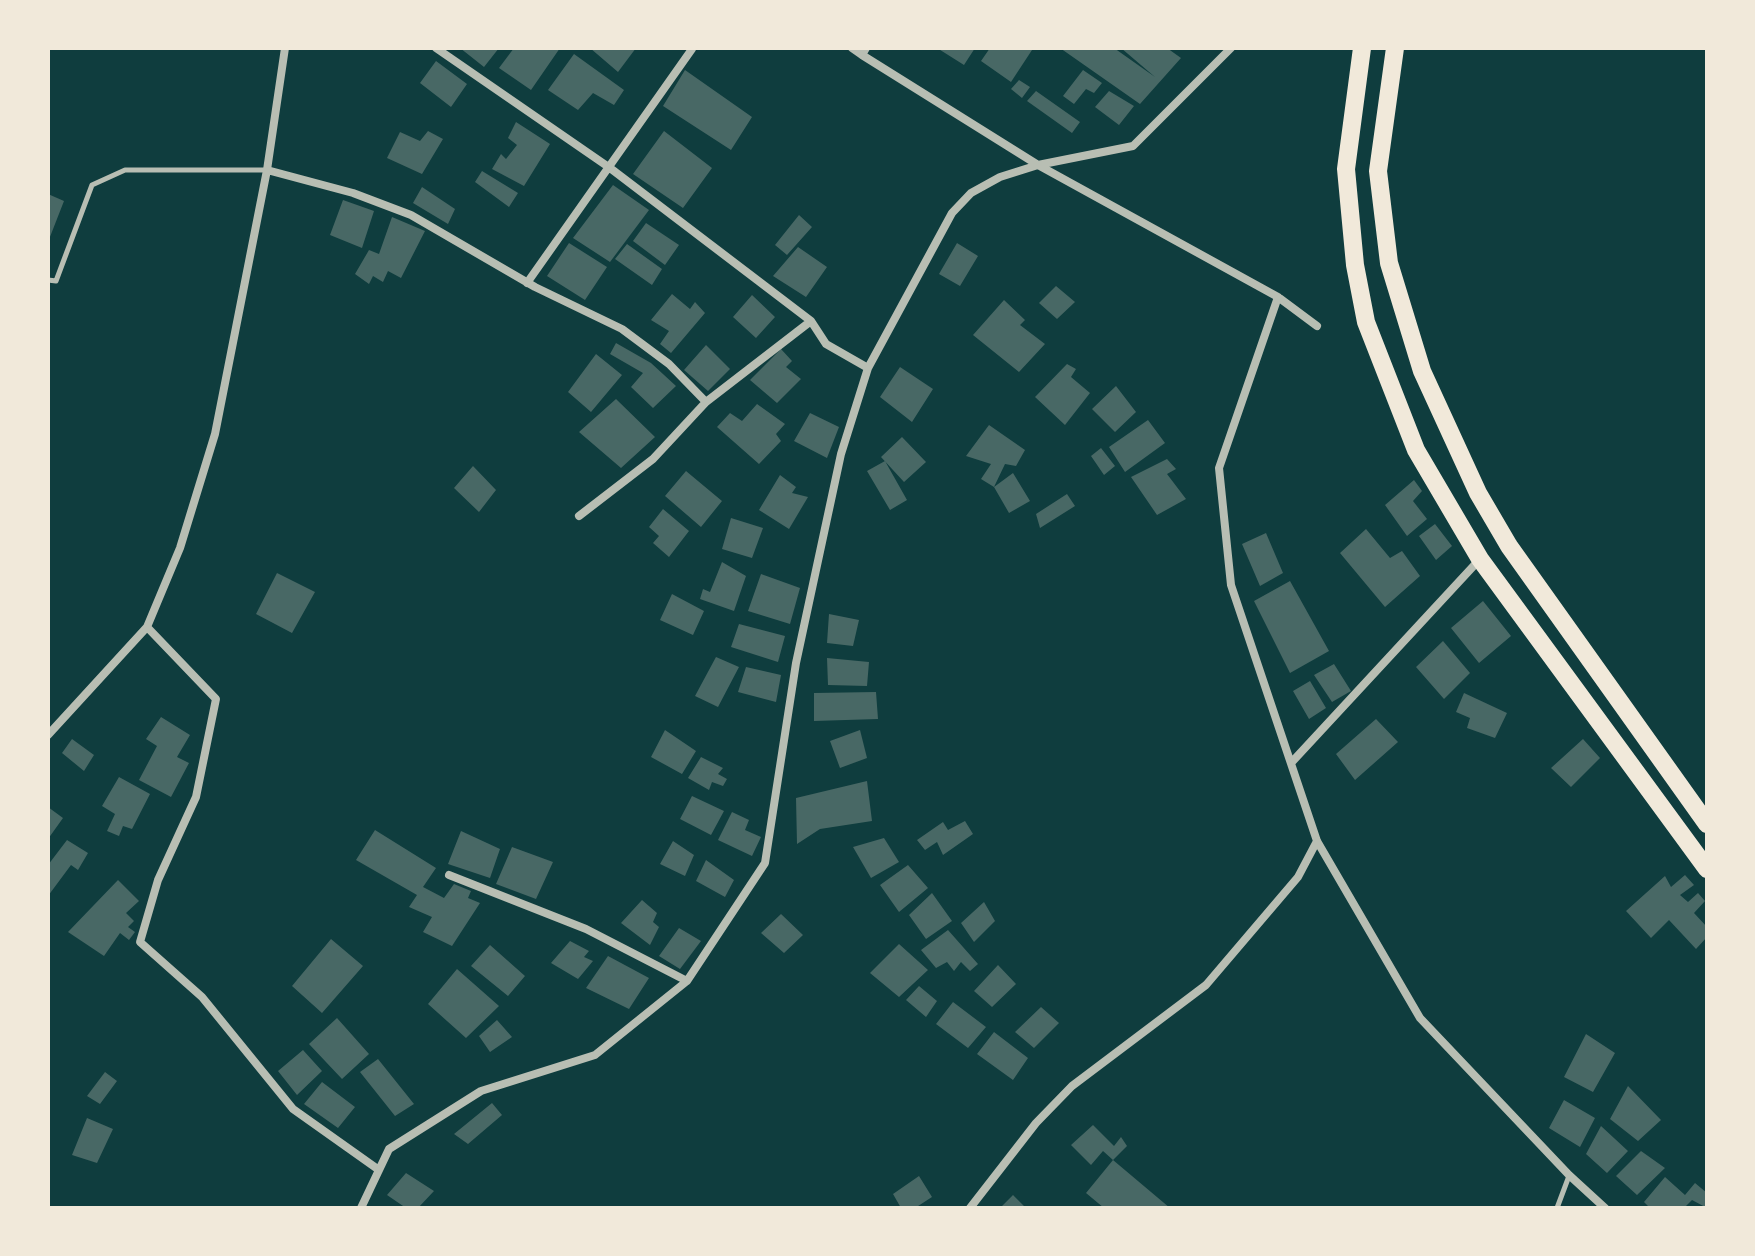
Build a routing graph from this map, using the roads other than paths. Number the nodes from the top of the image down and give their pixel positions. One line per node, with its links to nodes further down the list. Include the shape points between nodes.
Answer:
1 (285, 48): 11 (street)
2 (436, 48): 10 (street)
3 (852, 48): 8 (street)
4 (1231, 48): 9 (street, via 1133,146)
5 (1362, 48): 20 (main road, via 1346,169 1366,322 1416,450)
6 (1395, 48): 24 (main road, via 1378,171 1389,263 1422,371 1478,493 1509,546)
7 (692, 49): 10 (street)
8 (864, 51): 9 (street)
9 (1038, 165): 14 (street); 17 (street, via 971,193 952,213)
10 (610, 168): 13 (street); 15 (street)
11 (267, 170): 12 (lane, via 125,170 92,185 56,281); 13 (street, via 411,215); 21 (street, via 215,434 180,548)
12 (48, 280)
13 (527, 283): 18 (street, via 622,329 669,364)
14 (1278, 297): 16 (street); 23 (street, via 1219,468 1231,585)
15 (811, 321): 17 (street, via 826,344); 18 (street)
16 (1317, 326)
17 (868, 368): 28 (street, via 841,454 796,663 765,863)
18 (706, 402): 19 (street, via 653,459)
19 (579, 516)
20 (1480, 559): 23 (street); 26 (main road)
21 (147, 627): 22 (street); 29 (street, via 216,699 196,797 158,880 140,942 202,997 293,1109)
22 (48, 735)
23 (1291, 763): 25 (street)
24 (1707, 824)
25 (1317, 841): 30 (street, via 1420,1018); 32 (street, via 1298,877 1206,985 1072,1086)
26 (1707, 869)
27 (449, 875): 28 (street, via 586,929)
28 (687, 981): 29 (street, via 595,1055 481,1091 389,1149)
29 (379, 1170): 31 (street)
30 (1569, 1175): 33 (lane); 34 (street)
31 (361, 1208)
32 (970, 1208)
33 (1557, 1208)
34 (1605, 1208)

